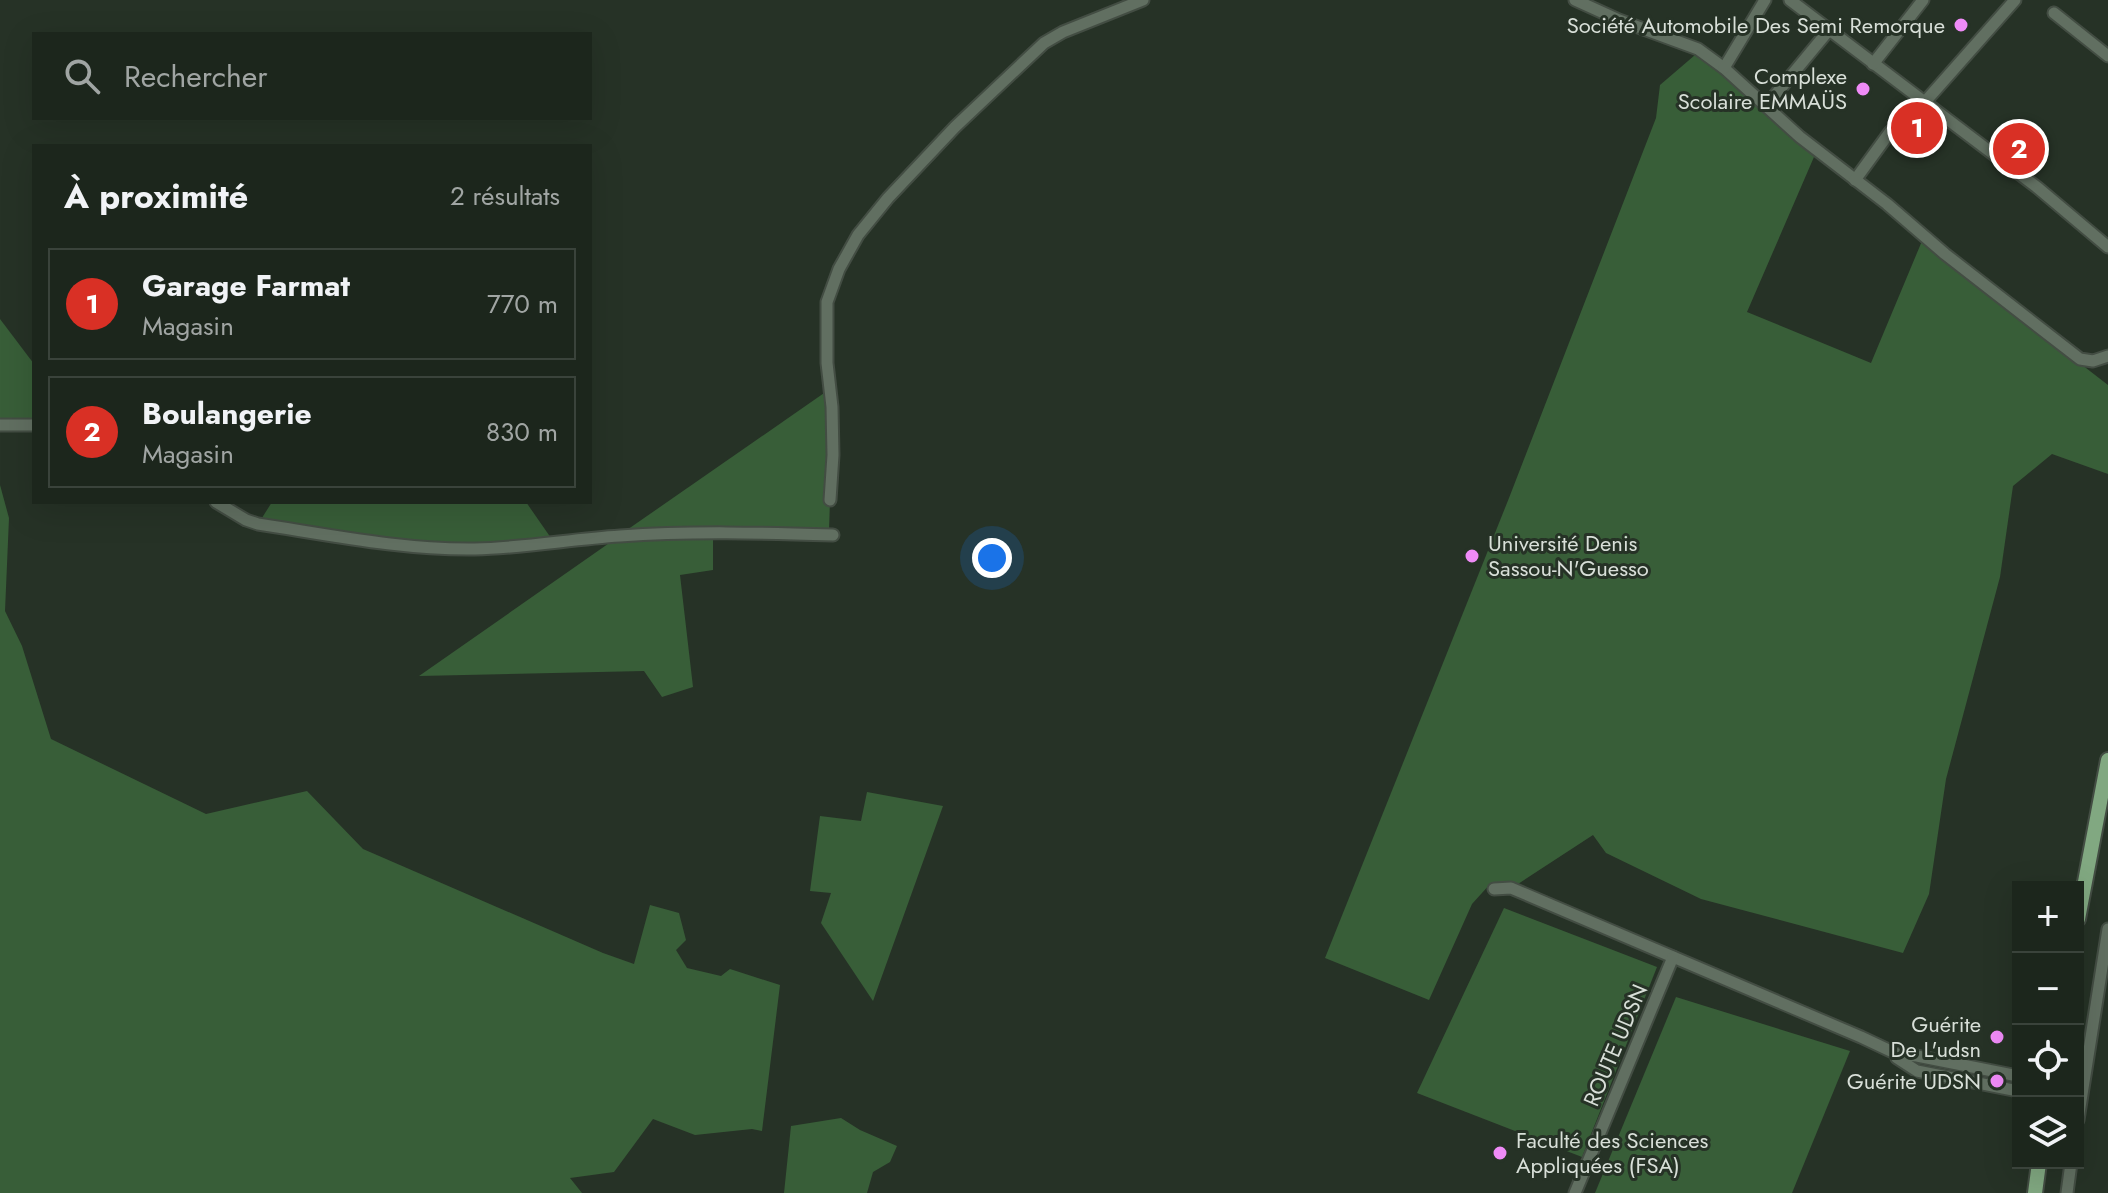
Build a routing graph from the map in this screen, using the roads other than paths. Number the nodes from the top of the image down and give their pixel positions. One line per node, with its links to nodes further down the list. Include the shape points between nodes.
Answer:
1 (1143, 0): 19 (street, via 1044,43 955,127 858,235 827,302)
2 (1575, 0): 11 (street, via 1698,49)
3 (1765, 0): 11 (street)
4 (1790, 0): 8 (street)
5 (1923, 0): 10 (street)
6 (2015, 0): 12 (street)
7 (2054, 13): 9 (street)
8 (1829, 30): 10 (street); 13 (street)
9 (2108, 56)
10 (1873, 64): 12 (street)
11 (1724, 68): 13 (street)
12 (1924, 103): 14 (street, via 1890,132); 15 (street)
13 (1766, 106): 14 (street)
14 (1855, 180): 16 (street, via 2080,359)
15 (2108, 247)
16 (2108, 356)
17 (0, 425): 18 (street)
18 (32, 425)
19 (830, 500)
20 (219, 504): 21 (street, via 258,524 444,548 704,532)
21 (833, 535)
22 (2108, 760): 23 (main road)
23 (2084, 887)
24 (1494, 889): 26 (street, via 1511,888)
25 (2108, 929): 30 (street)
26 (1673, 957): 27 (street); 33 (street, ROUTE UDSN)
27 (1897, 1054): 28 (street); 29 (street, via 1917,1071)
28 (2012, 1075)
29 (2012, 1090)
30 (2082, 1097)
31 (2038, 1169): 34 (main road)
32 (2070, 1169): 35 (street)
33 (1575, 1193)
34 (2035, 1193)
35 (2067, 1193)

